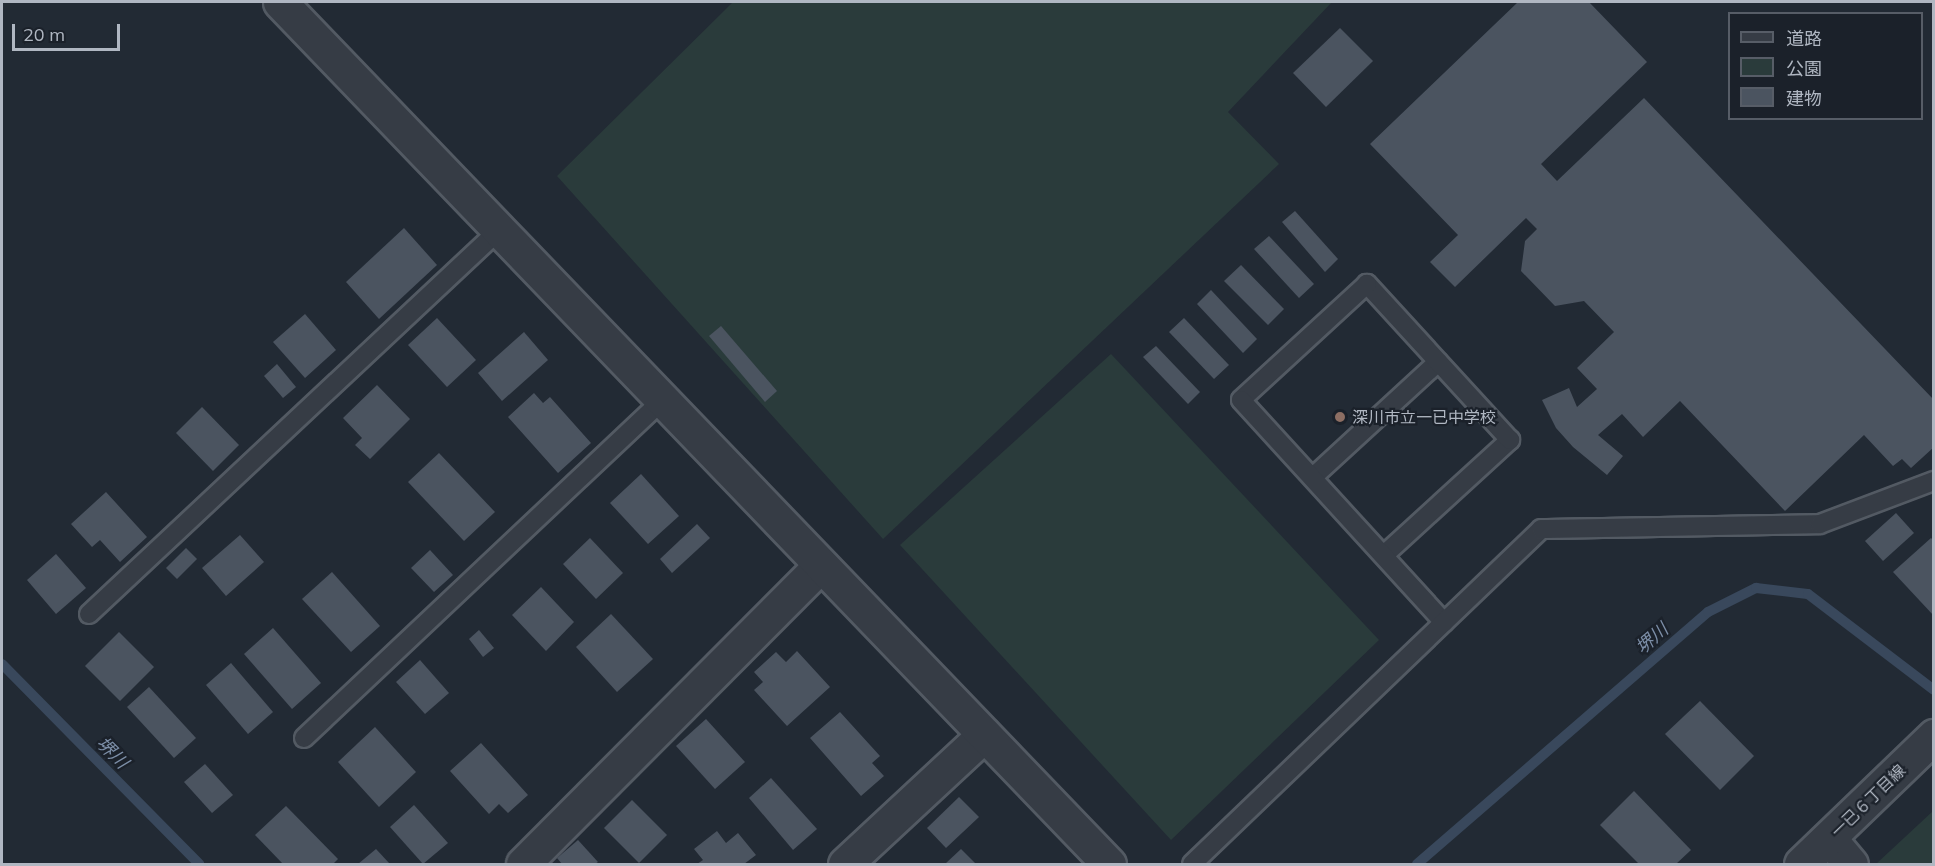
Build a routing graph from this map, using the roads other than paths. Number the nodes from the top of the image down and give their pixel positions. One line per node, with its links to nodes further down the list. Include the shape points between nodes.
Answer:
1 (280, 2): 2 (street)
2 (499, 230): 4 (street); 9 (lane)
3 (1438, 362): 5 (lane); 5 (lane, via 1367,284 1266,376 1241,400); 7 (lane, via 1510,440)
4 (663, 400): 8 (street); 13 (lane)
5 (1313, 477): 7 (lane)
6 (1934, 481): 10 (lane, via 1820,524 1541,529)
7 (1384, 555): 10 (lane)
8 (821, 565): 11 (street); 15 (street)
9 (89, 614)
10 (1444, 622): 18 (lane)
11 (984, 735): 16 (street); 17 (street)
12 (1933, 737): 14 (street, 一已６丁目線)
13 (304, 738)
14 (1829, 838): 19 (street, 一已６丁目線); 20 (street)
15 (523, 864)
16 (845, 864)
17 (1109, 864)
18 (1192, 864)
19 (1802, 864)
20 (1851, 864)

